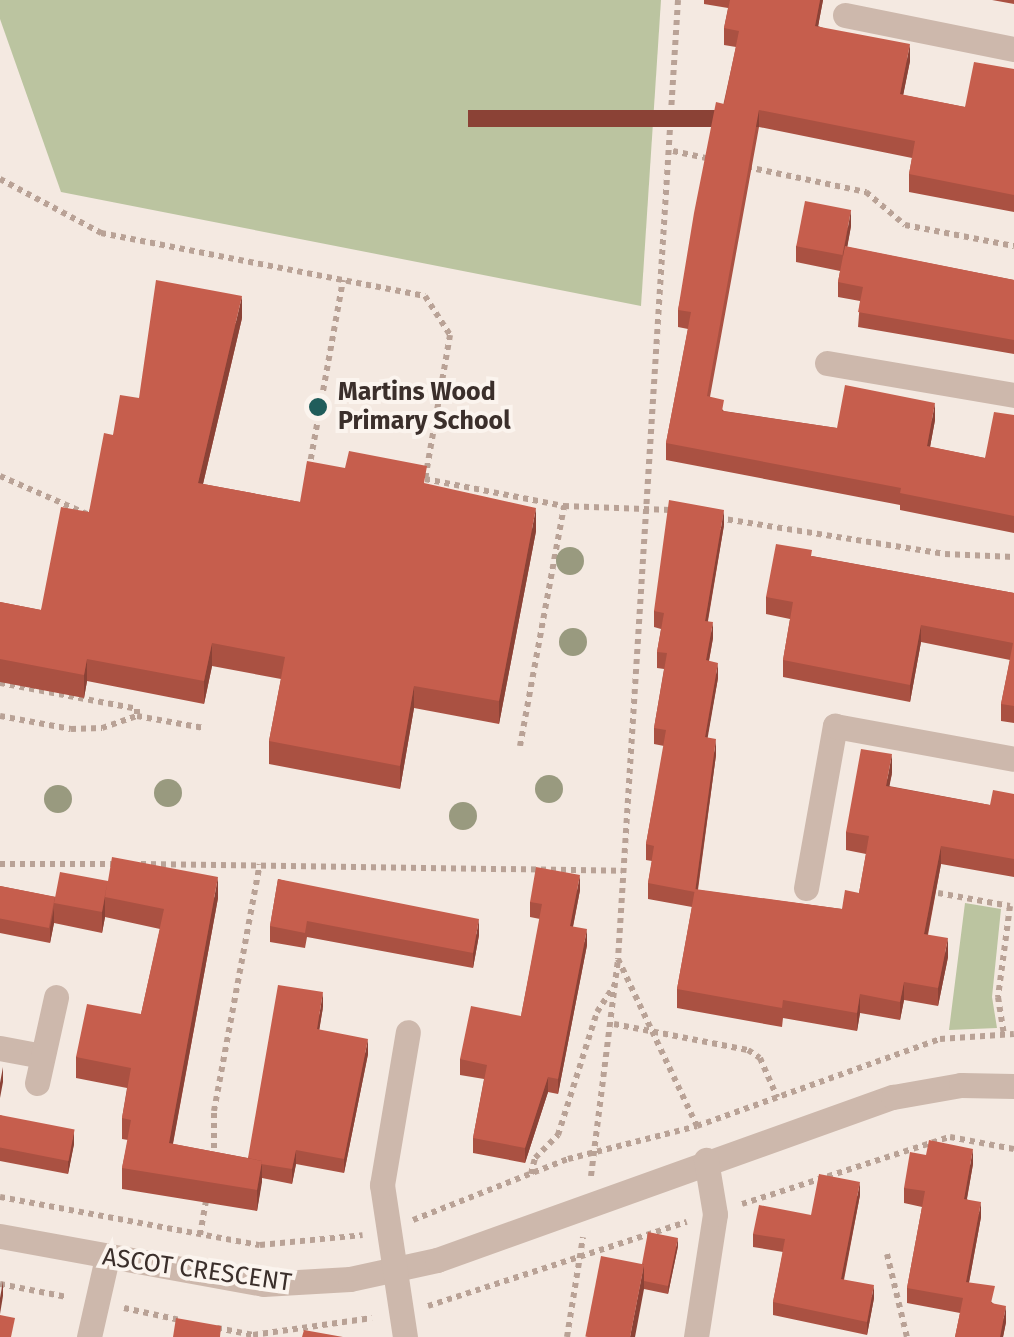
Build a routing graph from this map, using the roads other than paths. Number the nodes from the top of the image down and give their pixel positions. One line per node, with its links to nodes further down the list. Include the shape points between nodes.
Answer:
1 (845, 15): 2 (street)
2 (1014, 49)
3 (827, 363): 4 (street)
4 (1014, 395)
5 (1014, 759): 6 (street, via 835,726)
6 (806, 888)
7 (56, 997): 10 (street)
8 (408, 1032): 16 (street, via 382,1185)
9 (0, 1048): 10 (street)
10 (42, 1056): 11 (street)
11 (37, 1083)
12 (1014, 1086): 13 (street, ASCOT CRESCENT, via 926,1088)
13 (706, 1160): 16 (street, ASCOT CRESCENT); 19 (street, via 715,1214)
14 (0, 1236): 15 (street, ASCOT CRESCENT)
15 (108, 1258): 16 (street, ASCOT CRESCENT, via 306,1285); 17 (street)
16 (395, 1272): 18 (street)
17 (89, 1337)
18 (405, 1337)
19 (696, 1337)

